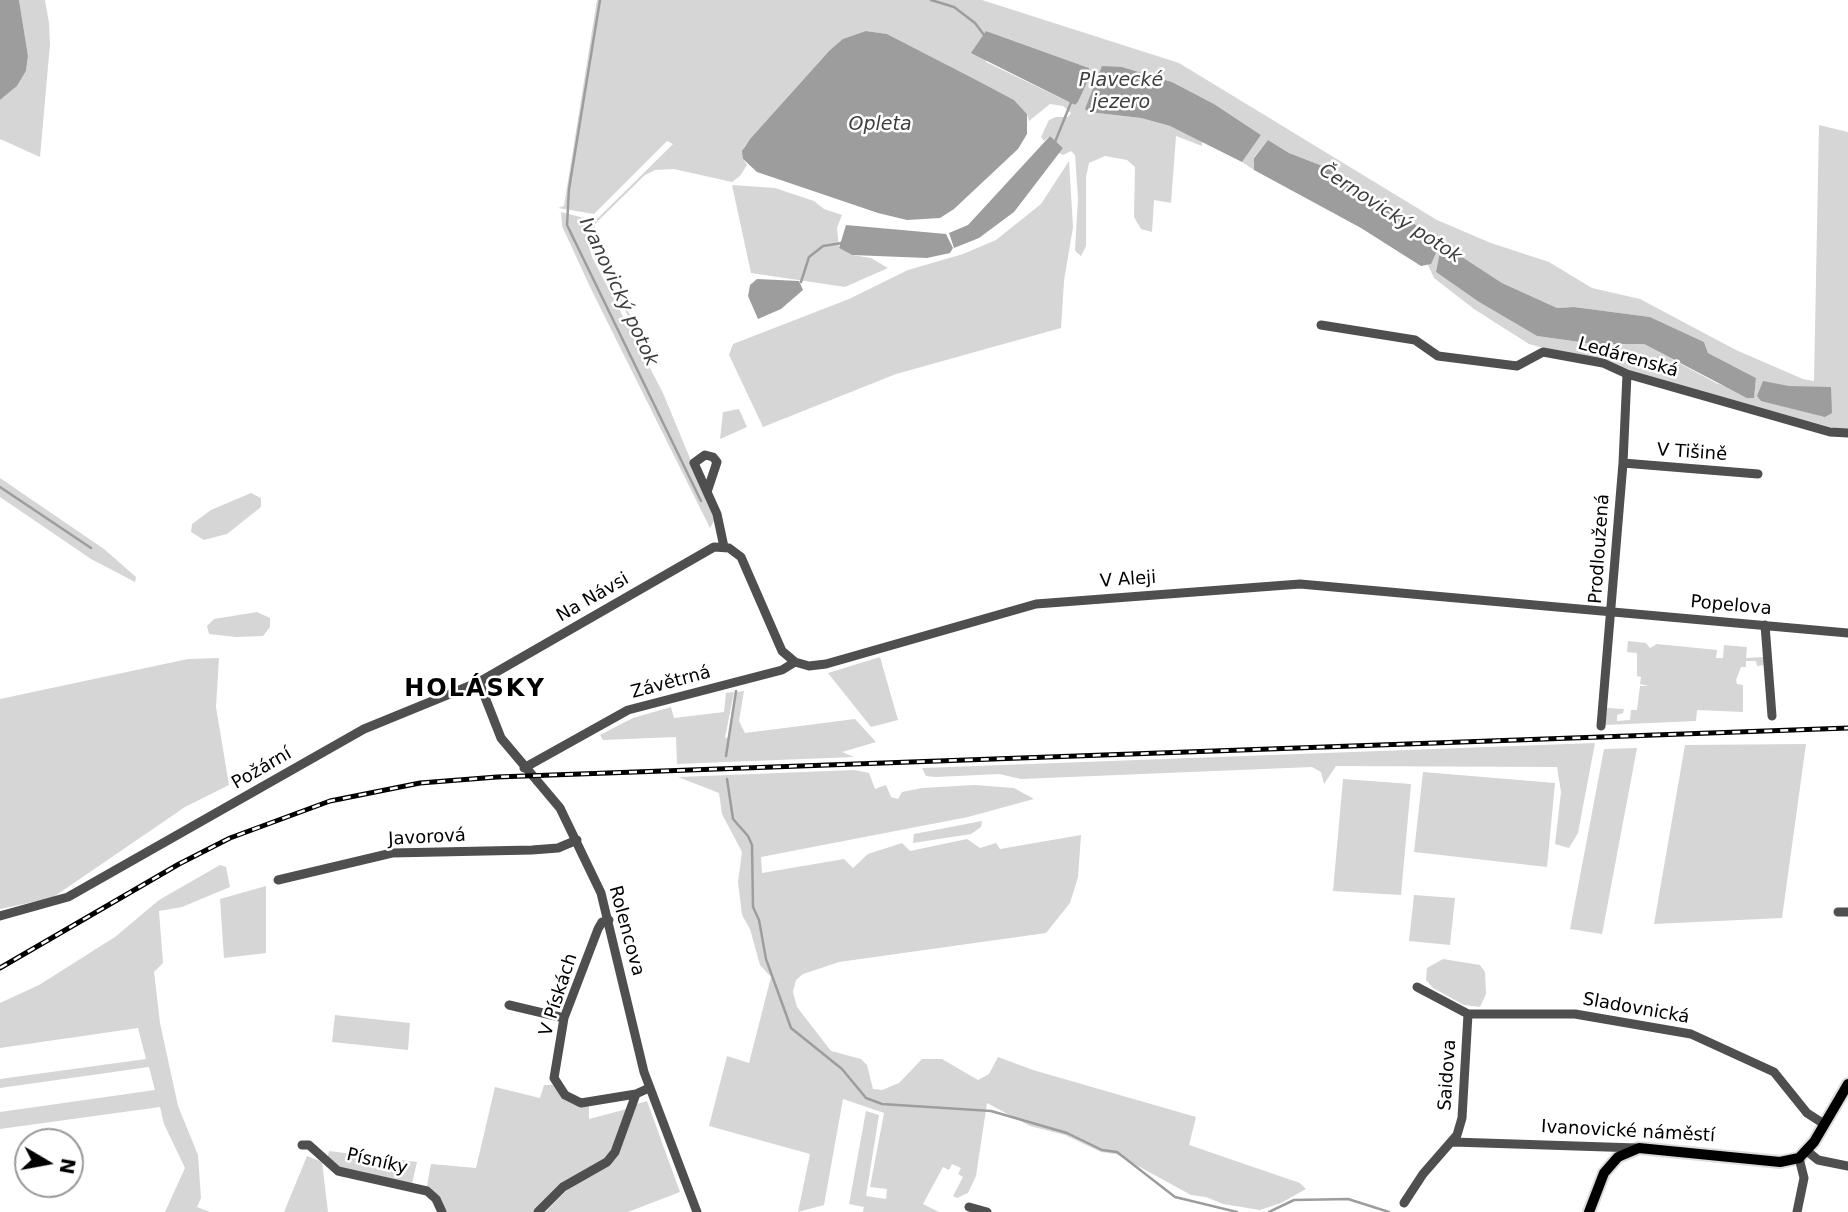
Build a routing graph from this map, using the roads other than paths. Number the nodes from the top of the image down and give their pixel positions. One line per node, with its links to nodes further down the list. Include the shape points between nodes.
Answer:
1 (1321, 326): 2 (street, Ledárenská, via 1415,340 1438,356 1517,366 1543,352 1603,363)
2 (1627, 374): 3 (street, Ledárenská, via 1830,432); 4 (street, Prodloužená)
3 (1848, 433)
4 (1623, 463): 5 (street, V Tišině); 8 (street, Prodloužená)
5 (1758, 474)
6 (708, 492): 7 (street)
7 (724, 547): 11 (street, via 741,557 782,651); 12 (street, Na Návsi, via 704,552)
8 (1612, 611): 9 (street, Popelova); 11 (street, V Aleji, via 1284,584 1036,604 818,666); 14 (street, Prodloužená)
9 (1765, 625): 10 (street, Popelova); 13 (street)
10 (1848, 632)
11 (794, 662): 15 (street, Závětrná, via 782,670 628,710)
12 (479, 682): 15 (street, Rolencova, via 497,730); 18 (street, Požární, via 372,725 68,897)
13 (1772, 716)
14 (1601, 726)
15 (524, 768): 16 (street, Rolencova, via 560,807)
16 (577, 840): 17 (street, Javorová, via 558,848 532,850 392,853); 19 (street, Rolencova)
17 (278, 880)
18 (0, 916)
19 (609, 920): 23 (street, V Pískách, via 598,929); 25 (street, Rolencova)
20 (1417, 986): 22 (street, Sladovnická)
21 (509, 1005): 23 (street)
22 (1468, 1014): 27 (street, Sladovnická, via 1575,1014 1692,1034 1774,1072 1807,1113); 28 (street, Saidova, via 1462,1118)
23 (564, 1018): 26 (street, V Pískách, via 554,1078 565,1095 581,1103)
24 (1848, 1084): 27 (main road)
25 (649, 1088): 26 (street); 37 (street, Rolencova)
26 (635, 1094): 36 (street, via 615,1152 607,1162 563,1187)
27 (1824, 1124): 31 (main road)
28 (1453, 1142): 30 (street, Ivanovické náměstí); 33 (street, Saidova)
29 (302, 1145): 35 (street, Písníky, via 338,1171 427,1191)
30 (1639, 1148): 31 (main road, Ivanovické náměstí, via 1780,1162); 39 (main road, via 1618,1157 1604,1173)
31 (1803, 1154): 32 (street); 40 (street)
32 (1848, 1166)
33 (1404, 1203)
34 (969, 1207): 38 (street)
35 (442, 1212)
36 (538, 1212)
37 (697, 1212)
38 (987, 1212)
39 (1589, 1212)
40 (1797, 1212)

